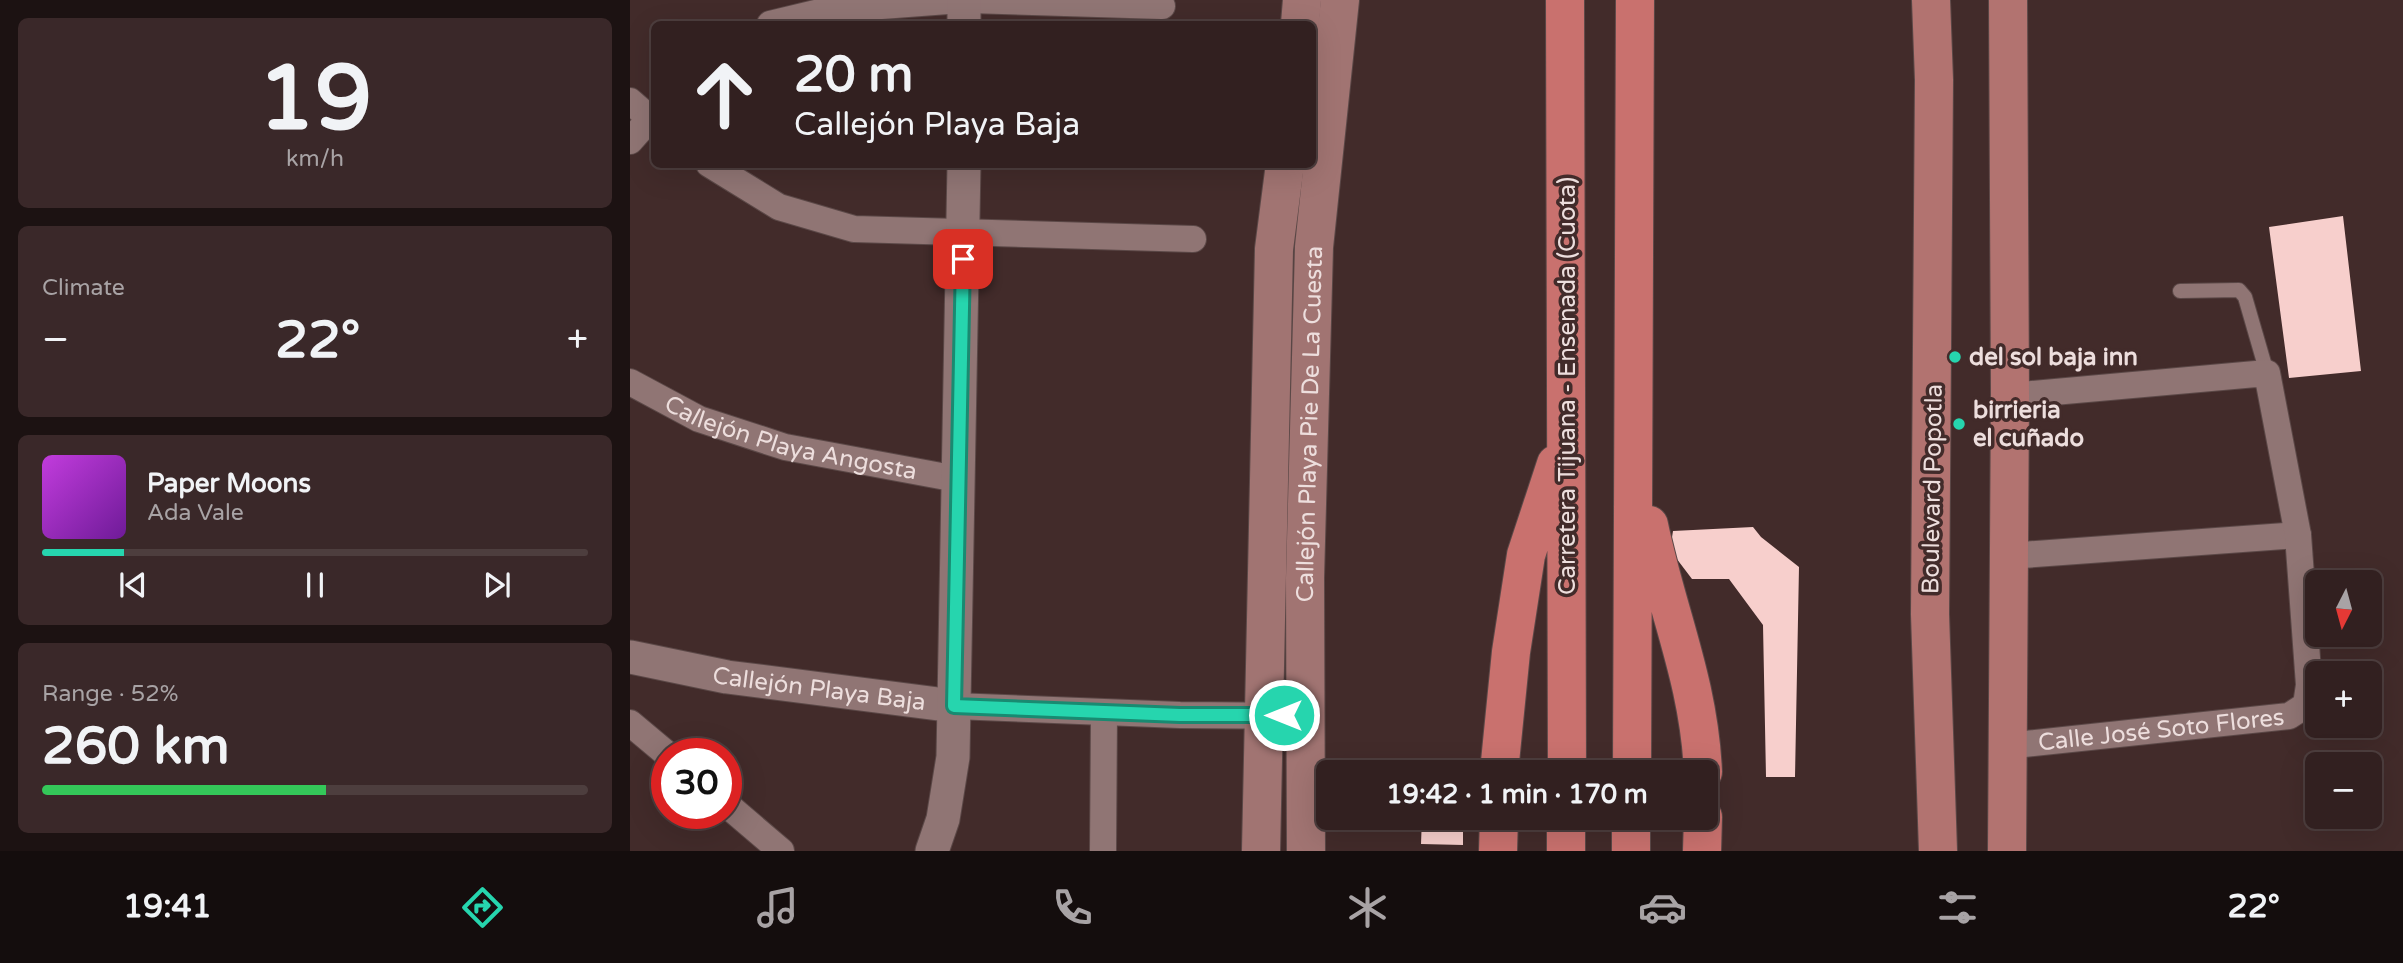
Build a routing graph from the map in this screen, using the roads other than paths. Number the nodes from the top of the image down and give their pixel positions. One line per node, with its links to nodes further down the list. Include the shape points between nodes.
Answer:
1 (962, 0): 9 (street); 12 (street)
2 (970, 0): 10 (street)
3 (1302, 0): 13 (main road)
4 (1340, 0): 36 (main road, Callejón Playa Pie De La Cuesta, via 1314,247)
5 (1565, 0): 27 (highway, Carretera Tijuana - Ensenada (Cuota))
6 (1635, 0): 28 (highway)
7 (1931, 0): 58 (main road, Boulevard Popotla, via 1930,614)
8 (2008, 0): 26 (main road)
9 (826, 5): 11 (street)
10 (1162, 6)
11 (779, 21)
12 (964, 21)
13 (1300, 21)
14 (630, 101): 15 (street)
15 (651, 117)
16 (651, 120): 17 (street)
17 (630, 141)
18 (716, 168): 21 (street, via 779,207 854,229)
19 (964, 168): 21 (street)
20 (1284, 168): 35 (main road, Callejón Playa Pie De La Cuesta, via 1273,249)
21 (964, 232): 22 (street); 29 (street)
22 (1193, 239)
23 (2180, 291): 24 (lane, via 2239,290)
24 (2267, 373): 26 (street); 30 (street, Calle José Soto Flores)
25 (630, 382): 29 (street, Callejón Playa Angosta, via 698,419 785,447)
26 (2010, 396): 31 (main road)
27 (1565, 436): 40 (highway, via 1526,555); 41 (highway, Carretera Tijuana - Ensenada (Cuota))
28 (1634, 446): 42 (highway); 43 (highway, via 1659,574 1686,655 1701,726)
29 (957, 479): 33 (street)
30 (2298, 535): 31 (street); 39 (street, Calle José Soto Flores, via 2309,685 2306,705 2299,712)
31 (2008, 555): 39 (main road)
32 (630, 657): 33 (street, Callejón Playa Baja, via 727,677)
33 (954, 706): 34 (street, Callejón Playa Baja); 50 (street, via 953,757 943,819)
34 (1104, 713): 35 (street, Callejón Playa Baja); 51 (street)
35 (1264, 715): 36 (street, Callejón Playa Baja); 52 (main road, Callejón Playa Pie De La Cuesta)
36 (1305, 716): 53 (main road, Callejón Playa Pie De La Cuesta)
37 (630, 723): 38 (street)
38 (651, 741)
39 (2006, 746): 59 (main road)
40 (1500, 760)
41 (1567, 760)
42 (1632, 760)
43 (1702, 760)
44 (742, 818): 49 (street)
45 (1499, 830): 54 (highway)
46 (1566, 830): 55 (highway)
47 (1632, 830): 56 (highway)
48 (1703, 830): 57 (highway)
49 (781, 851)
50 (932, 851)
51 (1103, 851)
52 (1261, 851)
53 (1306, 851)
54 (1498, 851)
55 (1566, 851)
56 (1631, 851)
57 (1702, 851)
58 (1938, 851)
59 (2007, 851)

